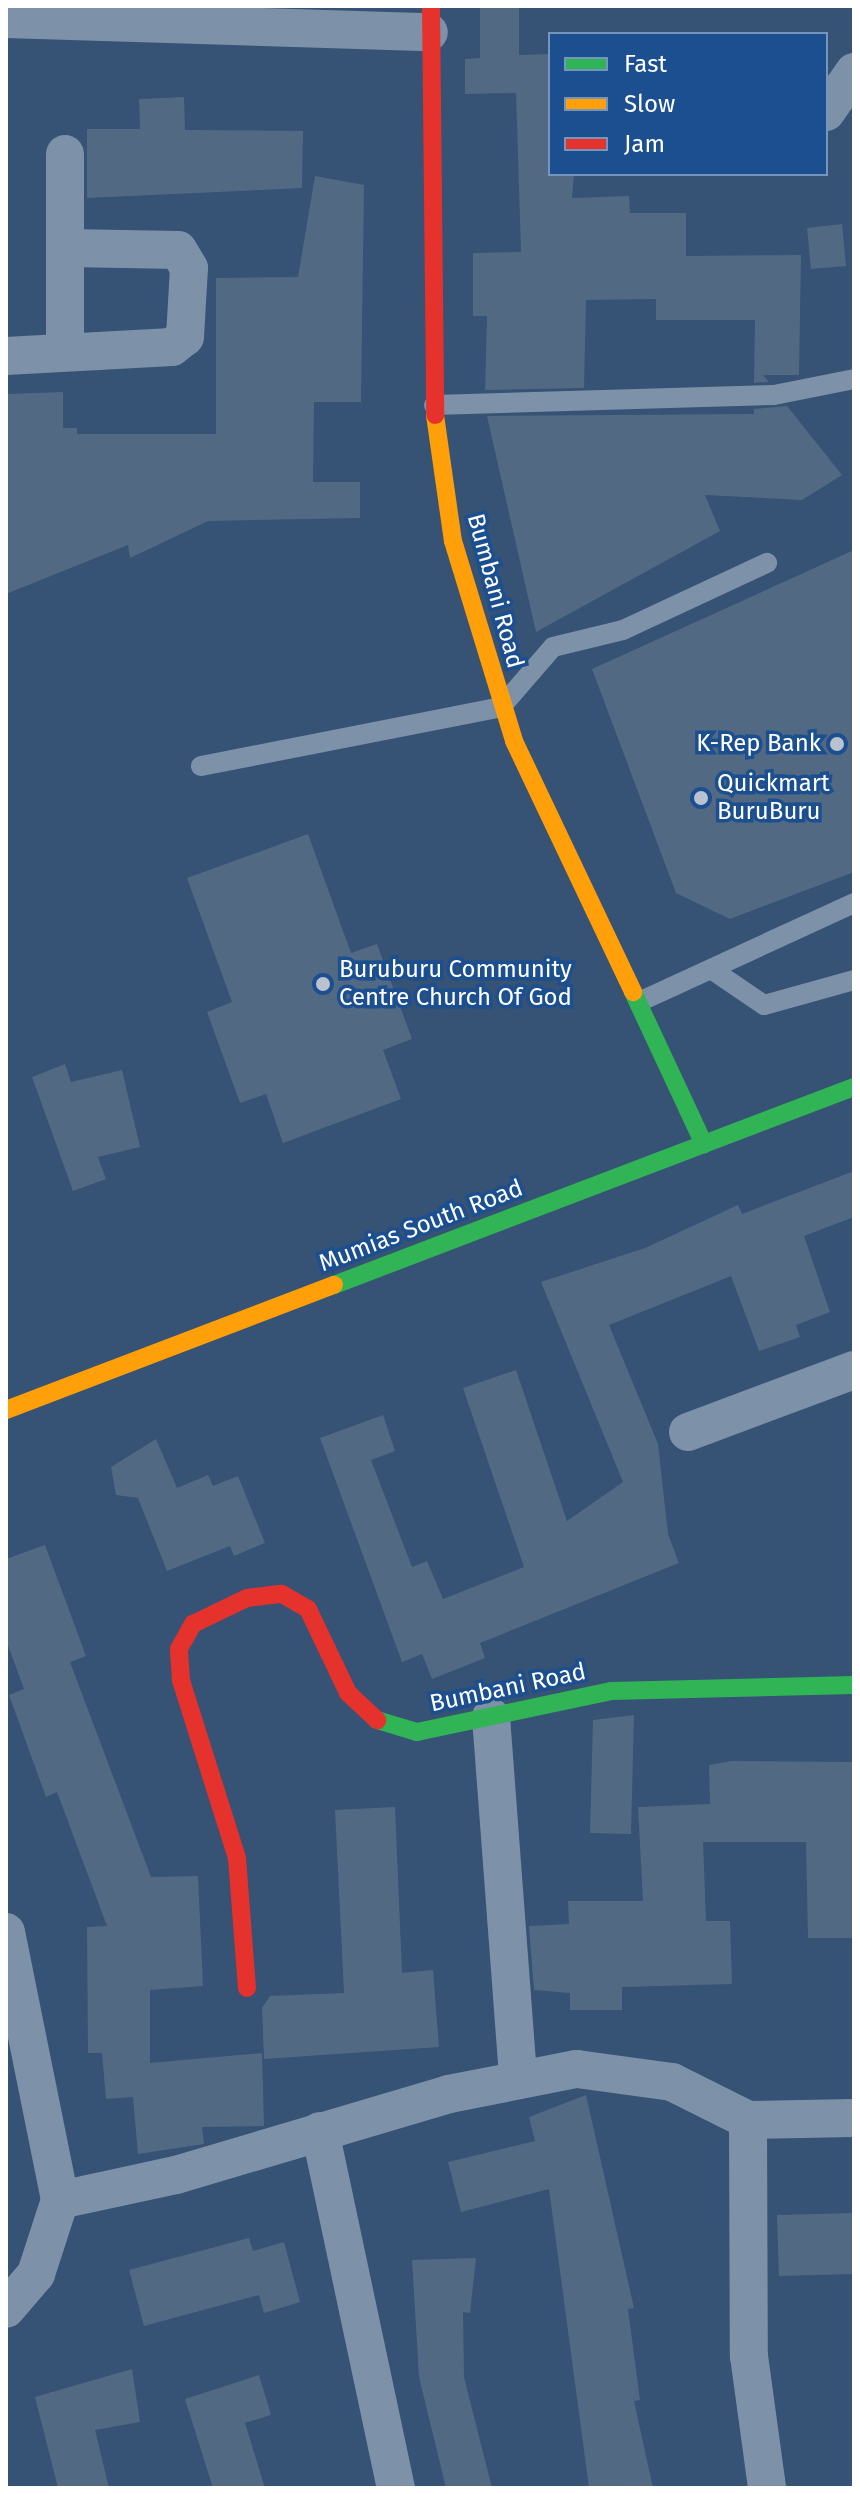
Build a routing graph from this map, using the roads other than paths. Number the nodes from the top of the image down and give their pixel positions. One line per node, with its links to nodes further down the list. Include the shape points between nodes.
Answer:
1 (6, 19): 2 (street)
2 (430, 19): 10 (street, Bumbani Road)
3 (854, 72): 4 (street)
4 (828, 109)
5 (65, 154): 6 (street)
6 (67, 248): 7 (street); 7 (street, via 178,250 189,268 189,322 172,347)
7 (65, 352): 8 (street)
8 (6, 356)
9 (854, 379): 10 (lane, via 774,395)
10 (434, 405): 12 (street, Bumbani Road, via 453,541)
11 (767, 563): 12 (lane, via 623,630 553,647)
12 (501, 707): 13 (lane); 17 (street, Bumbani Road)
13 (201, 766)
14 (854, 903): 15 (lane)
15 (711, 969): 16 (lane, via 764,1005); 17 (lane)
16 (854, 980)
17 (641, 1001): 19 (street, Bumbani Road)
18 (854, 1087): 19 (street, Mumias South Road)
19 (704, 1144): 21 (street, Mumias South Road)
20 (854, 1370): 22 (street)
21 (6, 1410)
22 (688, 1432)
23 (854, 1685): 24 (street, Bumbani Road, via 611,1691)
24 (491, 1717): 26 (street, Bumbani Road, via 417,1732 373,1719 348,1693 308,1609 282,1594 247,1598 193,1624 179,1649 181,1680 237,1858); 27 (street)
25 (6, 1932): 31 (street)
26 (247, 1988)
27 (518, 2077): 29 (street, via 577,2069 672,2082); 30 (street)
28 (854, 2118): 29 (street)
29 (748, 2120): 34 (street, via 749,2356)
30 (320, 2131): 31 (street); 33 (street)
31 (60, 2200): 32 (street, via 36,2274)
32 (6, 2309)
33 (396, 2488)
34 (767, 2488)

